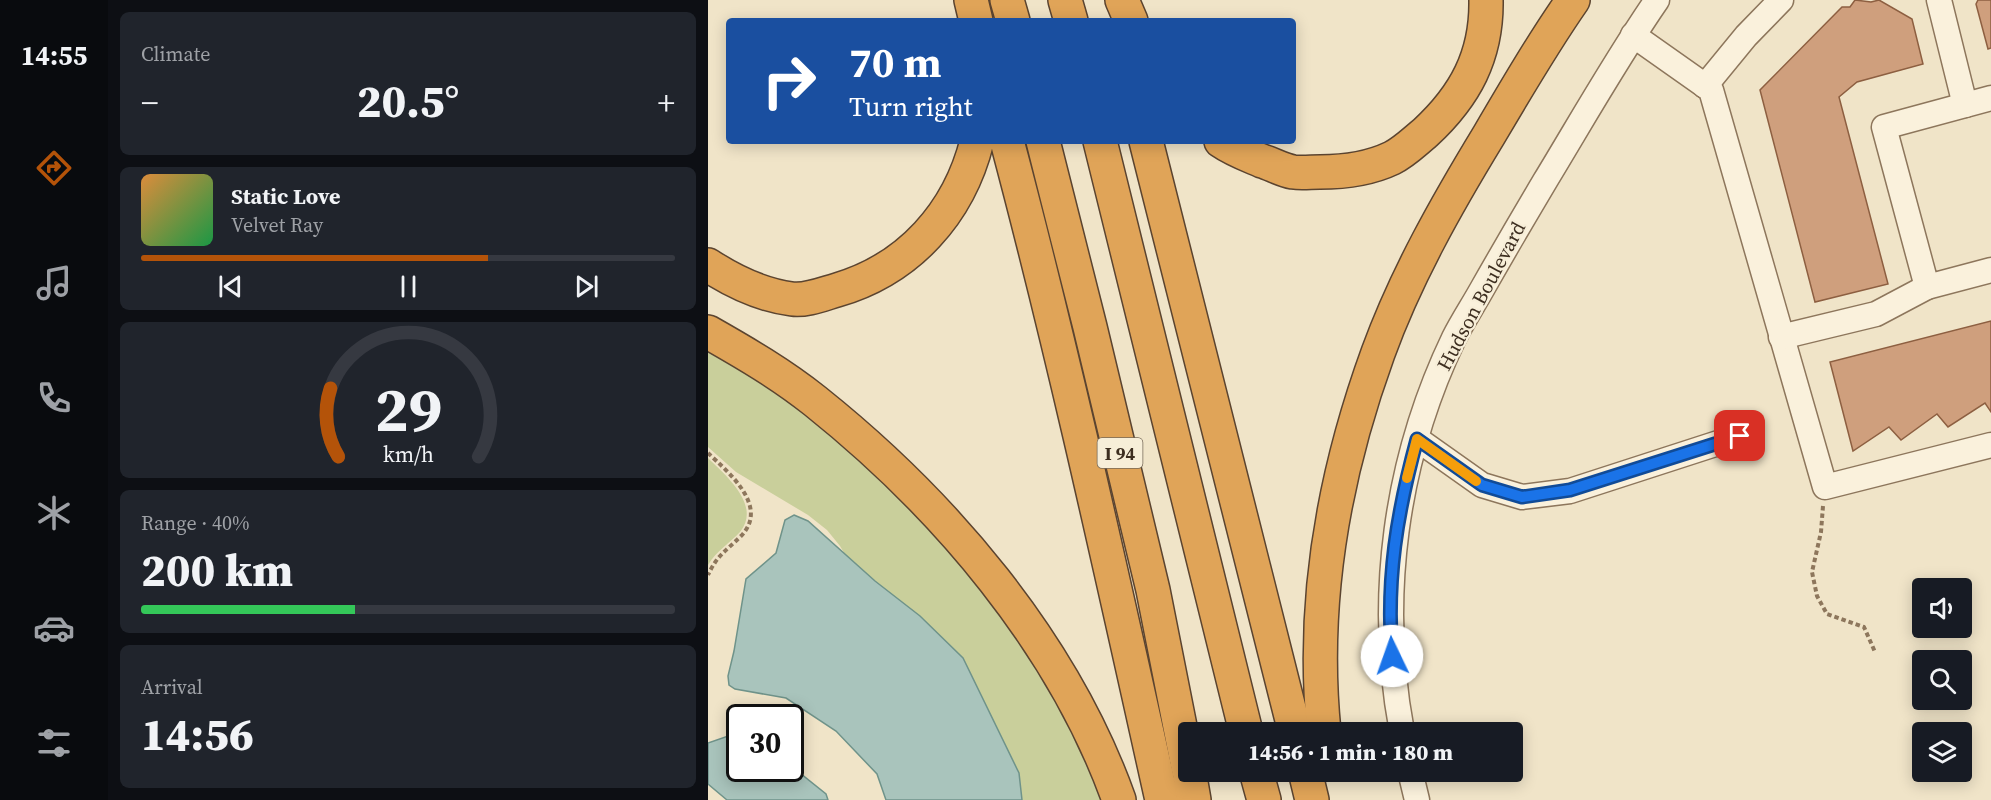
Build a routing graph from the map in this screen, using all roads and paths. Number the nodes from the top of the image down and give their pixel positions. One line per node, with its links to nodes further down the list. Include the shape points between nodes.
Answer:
1 (971, 0): 11 (highway)
2 (1007, 0): 12 (highway)
3 (1065, 0): 13 (highway)
4 (1110, 0): 14 (highway)
5 (1122, 0): 15 (highway)
6 (1486, 0): 25 (highway, via 1482,42 1463,90 1412,145 1391,158 1361,169 1293,172)
7 (1573, 0): 41 (highway, via 1520,81 1439,220 1375,361 1350,439 1330,534 1321,636)
8 (1657, 0): 16 (street, Hudson Boulevard)
9 (1781, 0): 17 (street)
10 (1939, 0): 19 (street)
11 (975, 18)
12 (1011, 18)
13 (1070, 18)
14 (1115, 18)
15 (1130, 18)
16 (1633, 35): 17 (street); 32 (street, Hudson Boulevard, via 1455,337 1431,392)
17 (1705, 86): 30 (street, via 1711,90)
18 (1991, 98): 19 (street)
19 (1965, 105): 28 (street, via 1884,127)
20 (976, 144): 26 (highway, via 966,178 946,212 911,251 876,275 832,292 794,299 759,292)
21 (1008, 144): 49 (highway, via 1103,535)
22 (1044, 144): 38 (highway, I 94, via 1153,590)
23 (1101, 144): 39 (highway)
24 (1147, 144): 40 (highway)
25 (1226, 144)
26 (708, 265)
27 (1991, 270): 28 (street)
28 (1927, 287): 30 (street, via 1876,314)
29 (708, 332): 48 (highway, via 761,362 814,400 889,466 984,566 1047,655 1110,775)
30 (1781, 337): 35 (street)
31 (1740, 436): 32 (street, via 1570,490 1522,497 1482,485)
32 (1417, 439): 42 (street, Hudson Boulevard, via 1394,543 1391,585 1392,659)
33 (1991, 445): 35 (street)
34 (708, 453): 36 (path, via 738,483 750,512 746,531 717,558)
35 (1825, 487): 37 (path, via 1812,572 1817,596 1827,614 1864,627)
36 (708, 575)
37 (1875, 652)
38 (1179, 722)
39 (1244, 722)
40 (1292, 722)
41 (1324, 722)
42 (1400, 722)
43 (1191, 782): 50 (highway, I 94)
44 (1259, 782): 51 (highway)
45 (1308, 782): 52 (highway)
46 (1330, 782): 53 (highway)
47 (1413, 782): 54 (street)
48 (1119, 800)
49 (1161, 800)
50 (1194, 800)
51 (1264, 800)
52 (1312, 800)
53 (1332, 800)
54 (1417, 800)

